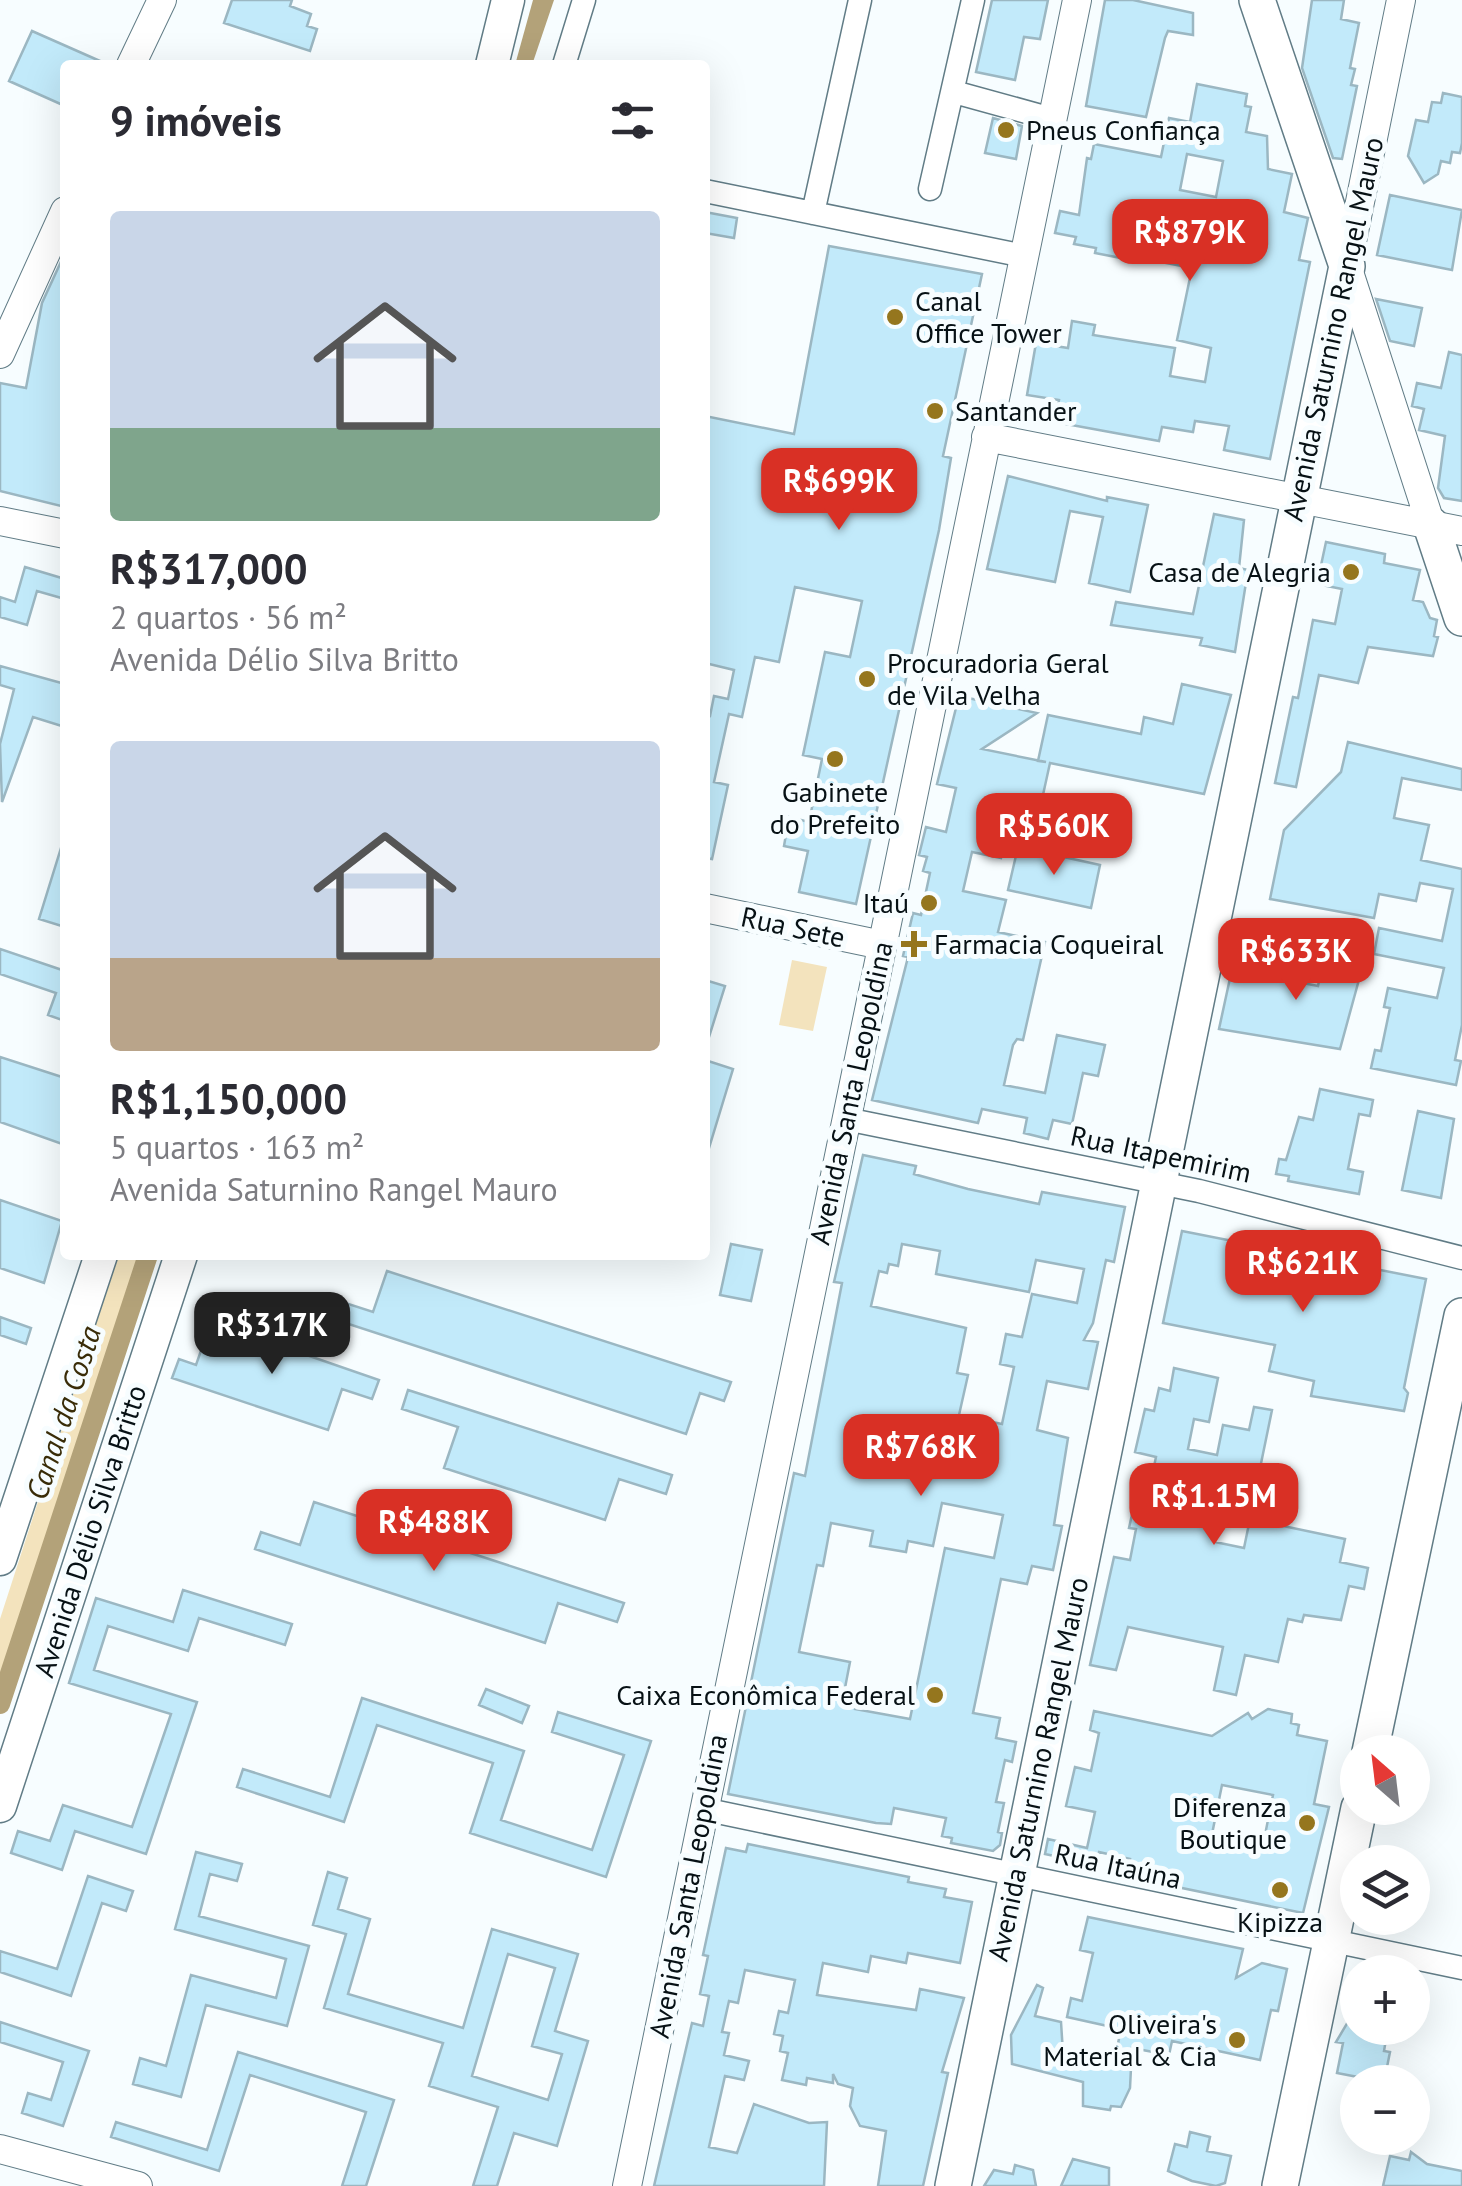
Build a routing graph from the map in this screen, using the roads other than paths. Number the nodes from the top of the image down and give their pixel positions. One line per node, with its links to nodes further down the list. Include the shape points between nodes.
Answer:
1 (162, 0): 9 (street)
2 (508, 0): 10 (main road)
3 (584, 0): 11 (street)
4 (860, 0): 16 (street)
5 (973, 0): 12 (street)
6 (1077, 0): 13 (street, Avenida Santa Leopoldina)
7 (1258, 0): 19 (main road)
8 (1401, 0): 19 (street, Avenida Saturnino Rangel Mauro)
9 (133, 60)
10 (493, 60)
11 (566, 60)
12 (954, 92): 13 (street); 14 (street)
13 (1052, 119): 18 (street, Avenida Santa Leopoldina)
14 (930, 189)
15 (710, 192): 16 (street)
16 (814, 213): 18 (street)
17 (60, 221): 20 (street)
18 (1024, 256): 21 (street, Avenida Santa Leopoldina)
19 (1347, 266): 22 (main road, Avenida Saturnino Rangel Mauro); 24 (street)
20 (0, 354)
21 (986, 437): 22 (street); 28 (street, Avenida Santa Leopoldina)
22 (1298, 497): 24 (street); 30 (main road, Avenida Saturnino Rangel Mauro)
23 (0, 521): 25 (street)
24 (1447, 528): 26 (main road)
25 (60, 533)
26 (1462, 618)
27 (710, 909): 28 (street, Rua Sete)
28 (882, 945): 29 (street, Avenida Santa Leopoldina)
29 (846, 1119): 30 (street, Rua Itapemirim); 38 (street, Avenida Santa Leopoldina)
30 (1162, 1182): 31 (street, Rua Itapemirim); 40 (main road, Avenida Saturnino Rangel Mauro)
31 (1462, 1258)
32 (99, 1260): 35 (main road)
33 (180, 1260): 37 (main road, Avenida Délio Silva Britto)
34 (1462, 1316): 36 (main road)
35 (0, 1559)
36 (1374, 1735)
37 (0, 1806)
38 (703, 1810): 40 (street, Rua Itaúna); 45 (street, Avenida Santa Leopoldina)
39 (1354, 1825): 41 (main road)
40 (1017, 1875): 41 (street, Rua Itaúna); 46 (main road, Avenida Saturnino Rangel Mauro)
41 (1330, 1942): 42 (street, Rua Itaúna); 47 (main road)
42 (1462, 1968)
43 (0, 2149): 44 (street)
44 (138, 2186)
45 (627, 2186)
46 (953, 2186)
47 (1280, 2186)

